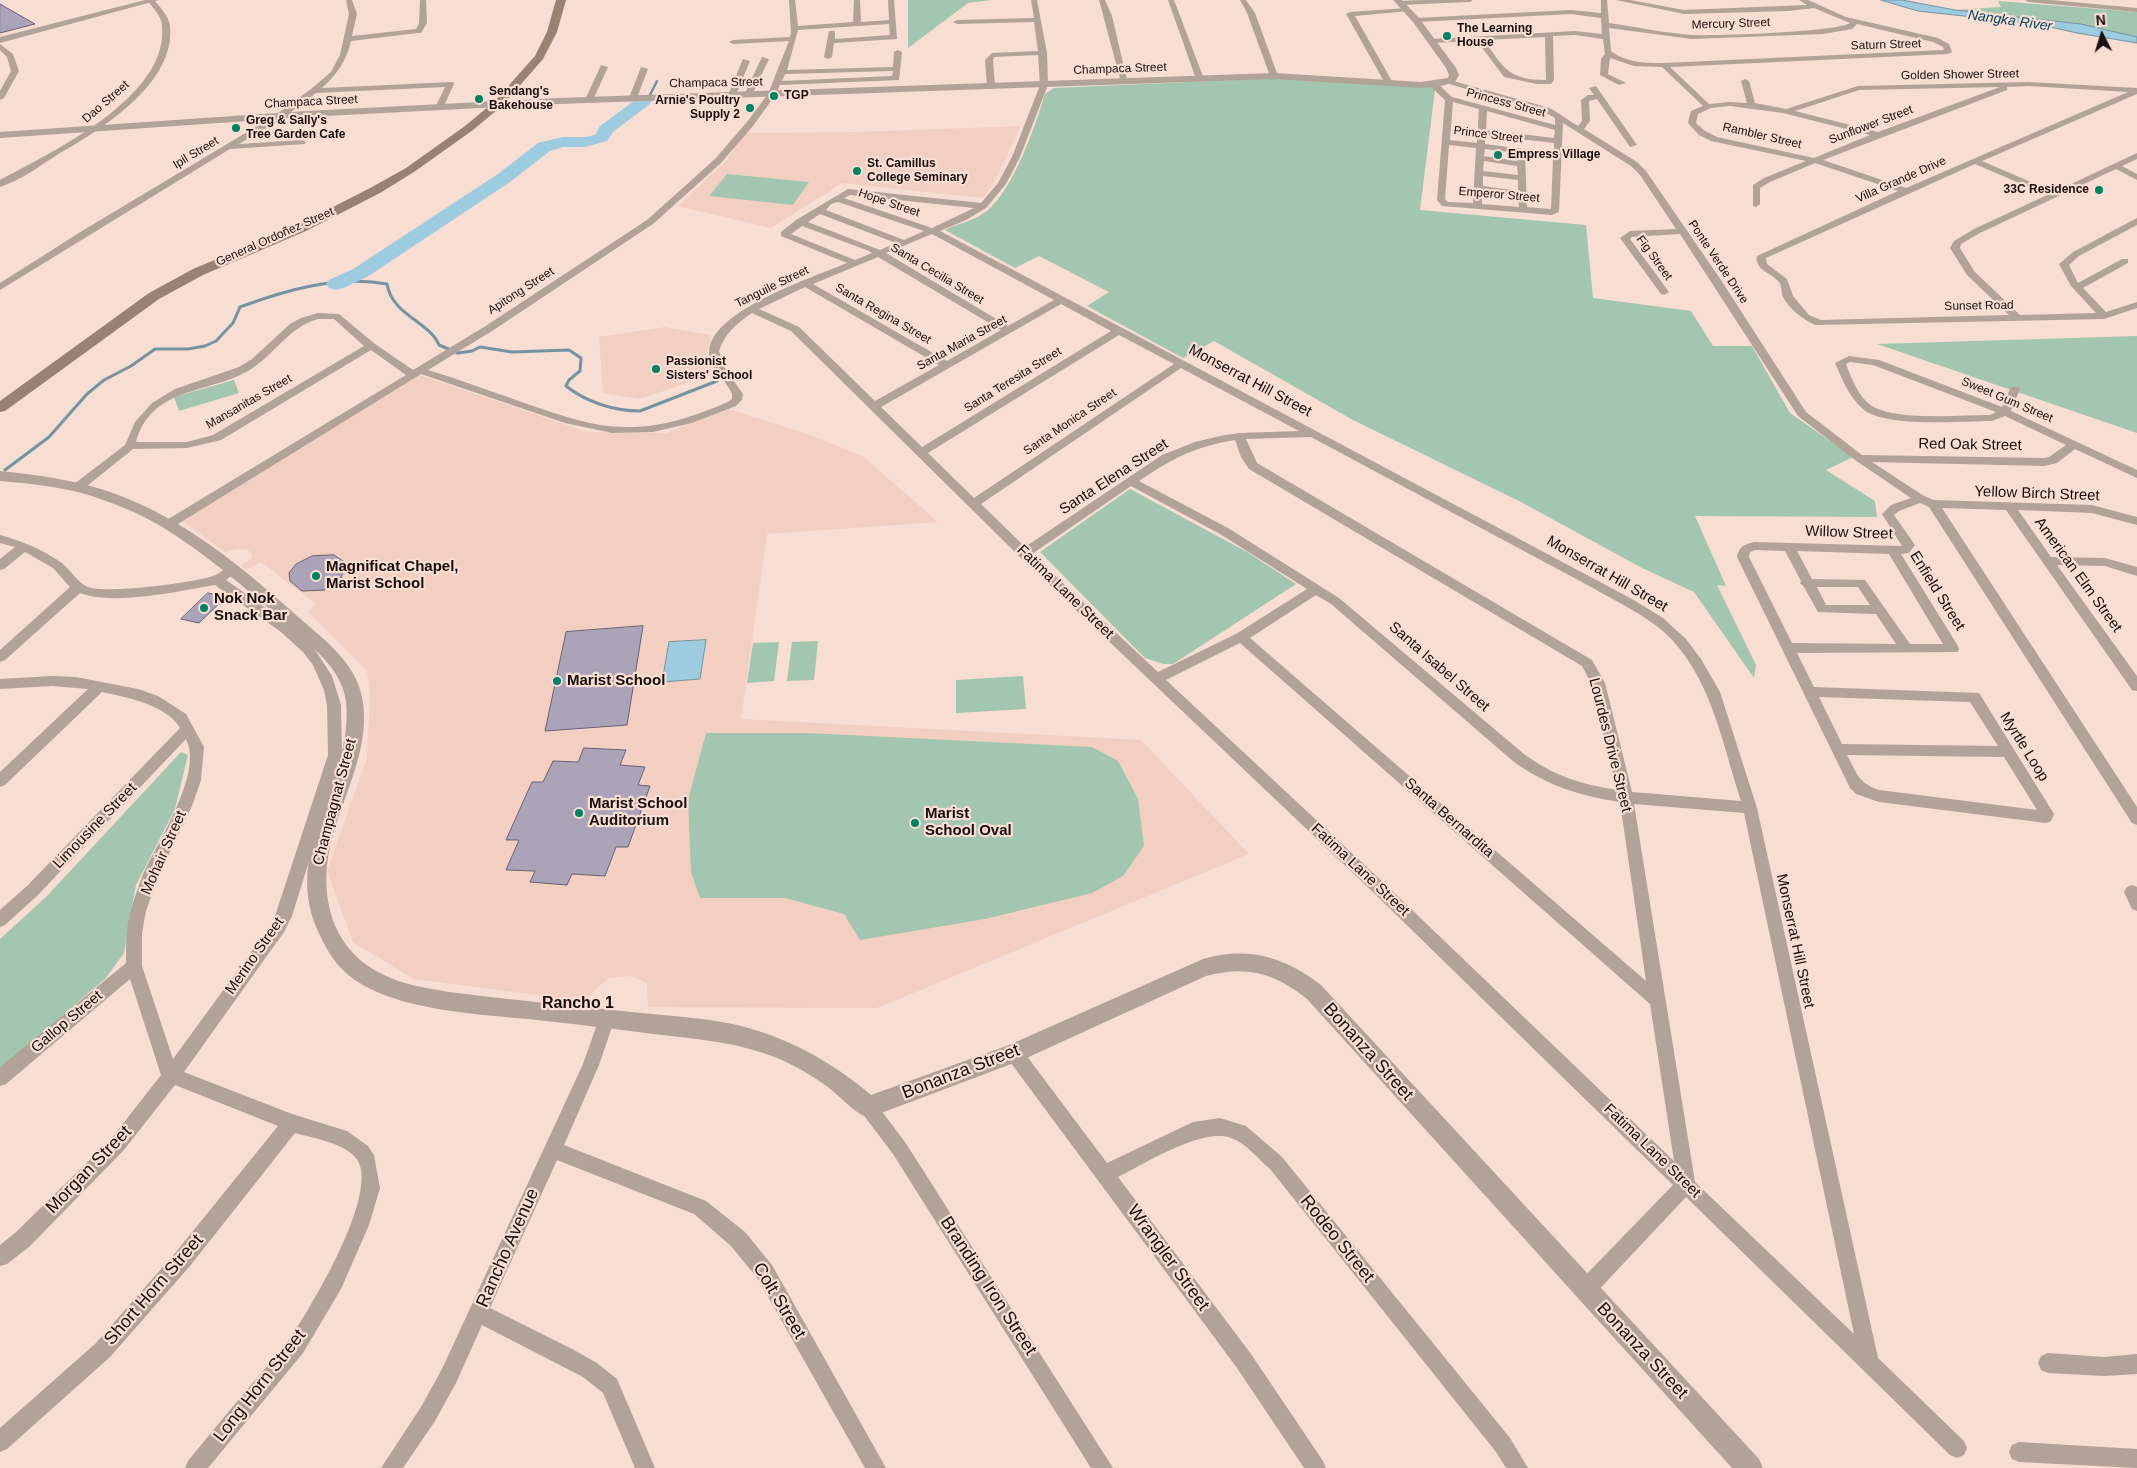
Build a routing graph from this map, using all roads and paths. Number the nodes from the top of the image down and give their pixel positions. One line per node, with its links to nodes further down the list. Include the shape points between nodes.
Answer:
1 (152, 0): 41 (street); 90 (street, Dao Street, via 166,26 158,65 143,86)
2 (349, 0): 38 (street, Ipil Street, via 354,14)
3 (423, 0): 38 (street, via 423,23 418,31)
4 (561, 0): 82 (main road, General Ordoñez Street, via 552,32 539,57)
5 (792, 0): 35 (street, Apitong Street)
6 (857, 0): 32 (street)
7 (891, 0): 29 (street)
8 (1034, 0): 27 (street, Tanguile Street)
9 (1102, 0): 62 (street)
10 (1171, 0): 58 (street)
11 (1243, 0): 57 (street)
12 (1470, 0): 20 (street)
13 (1604, 0): 26 (street)
14 (1619, 0): 22 (street)
15 (1667, 0): 22 (street)
16 (1735, 0): 24 (street)
17 (1802, 0): 21 (street, Saturn Street)
18 (2028, 0): 23 (street)
19 (2107, 0): 23 (street)
20 (1401, 4): 28 (street); 65 (street, via 1350,14)
21 (1813, 6): 24 (street); 31 (street, Saturn Street)
22 (1663, 8): 24 (street, via 1684,12)
23 (2122, 9): 25 (street)
24 (1746, 10)
25 (2137, 10)
26 (1605, 16): 28 (street, via 1571,12); 34 (street)
27 (1038, 20): 30 (street); 47 (street, Tanguile Street)
28 (1416, 20): 43 (street)
29 (894, 22): 32 (street); 42 (street, via 894,37 891,38)
30 (957, 22)
31 (1856, 22): 34 (street, Mercury Street, via 1849,27 1823,32 1692,37); 52 (street, Saturn Street, via 1935,40 1946,46 1948,52)
32 (857, 24): 33 (street)
33 (832, 25): 35 (street); 42 (street)
34 (1606, 25): 37 (street)
35 (795, 28): 39 (street, Apitong Street)
36 (1549, 35): 37 (street, via 1580,33); 40 (street); 40 (street, via 1550,80 1543,82 1507,75)
37 (1605, 37): 48 (street)
38 (348, 39): 72 (street, Ipil Street, via 344,55 334,72)
39 (793, 39): 44 (street); 56 (street, Apitong Street)
40 (1479, 39): 43 (street)
41 (0, 40)
42 (832, 40): 49 (street)
43 (1432, 41): 63 (street, via 1453,71 1454,76)
44 (733, 42)
45 (0, 46): 59 (street, via 14,62 15,71)
46 (898, 52): 55 (street)
47 (1043, 53): 69 (street, Tanguile Street); 70 (street, via 992,55)
48 (1609, 54): 52 (street, via 1640,64); 66 (street, via 1604,59 1604,74)
49 (828, 57)
50 (765, 59): 76 (street)
51 (746, 61): 75 (street)
52 (1664, 65): 83 (street)
53 (604, 66): 81 (street)
54 (644, 69): 79 (street)
55 (896, 69): 56 (street); 64 (street, via 896,83)
56 (782, 72): 64 (street, Apitong Street)
57 (1274, 76): 58 (street, Champaca Street); 65 (street, Champaca Street)
58 (1200, 78): 62 (street, Champaca Street)
59 (10, 80): 61 (street); 78 (street)
60 (1745, 81): 85 (street)
61 (0, 82)
62 (1125, 82): 69 (street, Champaca Street)
63 (1449, 82): 67 (street, Champaca Street); 89 (street, Ponte Verde Drive, via 1538,107)
64 (778, 83): 74 (street, Apitong Street)
65 (1389, 83): 67 (street, Champaca Street)
66 (1622, 83)
67 (1434, 84): 80 (street)
68 (2014, 84): 73 (street, Golden Shower Street); 87 (street, Golden Shower Street, via 1858,88); 95 (street, Sunflower Street)
69 (1044, 85): 70 (street, Champaca Street); 120 (street, Tanguile Street, via 1016,157 1002,184)
70 (991, 87): 74 (street, Champaca Street)
71 (1593, 88): 77 (street)
72 (314, 91): 84 (street, via 450,84); 88 (street, Ipil Street)
73 (2137, 91): 107 (street, Villa Grande Drive)
74 (772, 94): 76 (street, Champaca Street); 146 (street, Apitong Street, via 718,160 650,222 571,276)
75 (732, 95): 76 (street, Champaca Street); 79 (street, Champaca Street)
76 (748, 95)
77 (1600, 97): 92 (street, via 1585,100 1586,121); 99 (street)
78 (0, 98)
79 (633, 98): 81 (street, Champaca Street)
80 (1449, 99): 86 (street, Princess Street); 98 (street, Emperor Street)
81 (589, 100): 82 (street, Champaca Street)
82 (499, 103): 84 (street, Champaca Street); 149 (main road, General Ordoñez Street, via 440,149 384,185 302,228 198,272 154,296)
83 (1706, 105): 85 (street, Rambler Street); 106 (street, Rambler Street, via 1694,113 1692,123 1702,133)
84 (440, 106): 88 (street, Champaca Street)
85 (1752, 106): 87 (street, Rambler Street)
86 (1483, 109): 91 (street, Princess Street); 93 (street)
87 (1787, 111): 95 (street, Rambler Street)
88 (280, 116): 90 (street, Champaca Street); 100 (street, Ipil Street)
89 (1559, 117): 91 (street, Emperor Street); 92 (street, Ponte Verde Drive)
90 (97, 128): 94 (street, Champaca Street); 113 (street, Dao Street)
91 (1558, 128): 96 (street, Emperor Street)
92 (1579, 130): 126 (street, Ponte Verde Drive, via 1639,168)
93 (1482, 132): 96 (street); 101 (street)
94 (0, 135)
95 (1878, 135): 106 (street, Sunflower Street)
96 (1557, 141): 103 (street, Emperor Street)
97 (302, 142): 100 (street)
98 (1446, 142): 101 (street, Prince Street); 121 (street, Emperor Street, via 1440,200 1445,204)
99 (1633, 145)
100 (230, 147): 132 (street, Ipil Street)
101 (1481, 147): 102 (street, Prince Street); 105 (street)
102 (1522, 152): 103 (street, Prince Street); 108 (street)
103 (1558, 156): 122 (street, Emperor Street, via 1556,210)
104 (2137, 156): 109 (street)
105 (1480, 158): 108 (street); 110 (street)
106 (1812, 160): 115 (street, Rambler Street); 119 (street, Sunflower Street, via 1758,185)
107 (1975, 161): 115 (street, Villa Grande Drive); 117 (street)
108 (1522, 164): 112 (street)
109 (2116, 166): 111 (street); 117 (street)
110 (1479, 172): 112 (street); 114 (street)
111 (2137, 177)
112 (1522, 178): 116 (street)
113 (0, 184)
114 (1478, 188): 116 (street); 121 (street)
115 (1906, 191): 140 (street, Villa Grande Drive, via 1762,256 1763,265 1785,284 1788,297 1806,317)
116 (1523, 194): 122 (street)
117 (2054, 195): 139 (street, via 1977,231 1957,243 1955,248 1970,273)
118 (828, 204): 120 (street, via 847,192 854,192); 123 (street); 125 (street, Hope Street); 127 (street)
119 (1756, 204)
120 (983, 206): 125 (street, Tanguile Street)
121 (1477, 206): 122 (street, Emperor Street)
122 (1523, 209)
123 (799, 222): 128 (street, Santa Cecilia Street); 130 (street, via 784,234)
124 (2137, 222): 133 (street, via 2076,254 2064,264)
125 (932, 231): 127 (street, Tanguile Street); 135 (street, Monserrat Hill Street)
126 (1682, 231): 134 (street, Fig Street, via 1630,234 1624,238); 156 (street, Ponte Verde Drive, via 1802,414)
127 (901, 242): 128 (street, Tanguile Street)
128 (878, 253): 130 (street, Tanguile Street); 142 (street, Santa Cecilia Street)
129 (2125, 261): 133 (street)
130 (854, 263): 131 (street, Tanguile Street)
131 (806, 284): 137 (street, Tanguile Street); 145 (street, Santa Regina Street)
132 (0, 287)
133 (2077, 288): 138 (street)
134 (1664, 292)
135 (1061, 300): 141 (street, Monserrat Hill Street); 142 (street, Santa Maria Street)
136 (2137, 305): 138 (street, Sunset Road)
137 (751, 309): 146 (street, Tanguile Street, via 717,340 713,353 738,400 685,422 664,427 619,430 577,424); 148 (street, Fatima Lane Street, via 795,329)
138 (2104, 316): 139 (street, Sunset Road)
139 (2017, 318): 140 (street, Sunset Road)
140 (1819, 323)
141 (1118, 330): 144 (street, Monserrat Hill Street); 155 (street, Santa Teresita Street)
142 (1009, 331): 145 (street, Santa Maria Street)
143 (371, 346): 146 (street); 154 (street, Mansanitas Street, via 217,438 187,445); 154 (street, via 336,316 312,317 299,322 242,370 180,390 157,402 136,427)
144 (1182, 363): 151 (street, Monserrat Hill Street); 162 (street, Santa Monica Street)
145 (948, 366): 148 (street, Santa Maria Street)
146 (415, 372): 166 (street, Apitong Street)
147 (2015, 389): 150 (street)
148 (875, 406): 155 (street, Fatima Lane Street)
149 (0, 408)
150 (2005, 412): 150 (street, Sweet Gum Street, via 1864,359 1840,363 1862,403 1880,413 1905,418 1987,419); 153 (street, Sweet Gum Street)
151 (1315, 434): 152 (street, Santa Elena Street); 195 (street, Monserrat Hill Street, via 1597,585 1674,634 1694,658 1712,692)
152 (1239, 436): 159 (street, Santa Elena Street, via 1199,444 1166,457); 194 (street, Lourdes Drive Street, via 1253,466 1584,661 1598,683)
153 (2074, 444): 156 (street, Red Oak Street, via 2053,460 2044,462); 157 (street, Sweet Gum Street)
154 (130, 446): 160 (street)
155 (921, 452): 162 (street, Fatima Lane Street)
156 (1859, 458): 161 (street, Ponte Verde Drive)
157 (2137, 474)
158 (0, 476): 160 (street, Champagnat Street)
159 (1130, 481): 171 (street, Santa Elena Street); 179 (street, Santa Isabel Street, via 1224,531)
160 (78, 487): 166 (street, Champagnat Street, via 119,501)
161 (1920, 499): 163 (street, Ponte Verde Drive); 170 (street, Willow Street, via 1888,514 1909,545 1906,550)
162 (974, 503): 171 (street, Fatima Lane Street)
163 (1934, 504): 164 (street, Yellow Birch Street); 196 (street)
164 (2010, 508): 165 (street, Yellow Birch Street, via 2092,509); 172 (street, American Elm Street)
165 (2137, 522)
166 (168, 524): 174 (street, Champagnat Street)
167 (0, 539): 168 (street)
168 (24, 546): 173 (street); 178 (street, via 57,565)
169 (1790, 547): 170 (street, Willow Street); 177 (street); 182 (street, Willow Street, via 1754,546 1744,550 1743,557)
170 (1893, 551): 183 (street, Enfield Street, via 1952,647 1950,650)
171 (1024, 554): 185 (street, Fatima Lane Street)
172 (2049, 561): 175 (street, via 2102,561); 188 (street, American Elm Street)
173 (0, 566)
174 (233, 570): 176 (street); 200 (street, Champagnat Street, via 329,654 352,690 355,717 351,749 320,852 316,876 319,904 336,948 367,977 413,994)
175 (2137, 572)
176 (217, 580): 178 (street, via 116,594 90,592); 202 (street, Merino Street, via 295,636 313,656 334,699 335,755 279,927)
177 (1806, 583): 180 (street, via 1861,583); 180 (street, via 1822,609)
178 (78, 587): 184 (street)
179 (1317, 589): 181 (street); 194 (street, Santa Isabel Street, via 1350,612 1537,771 1572,787)
180 (1881, 610): 183 (street)
181 (1241, 636): 185 (street); 199 (street, Santa Bernardita)
182 (1789, 648): 183 (street); 189 (street)
183 (1906, 648)
184 (0, 658)
185 (1156, 679): 208 (street, Fatima Lane Street)
186 (0, 684): 187 (street, Mohair Street, via 52,681)
187 (100, 686): 190 (street, Mohair Street, via 153,700 180,718); 193 (street)
188 (2137, 686)
189 (1811, 692): 191 (street); 192 (street, Myrtle Loop, via 1974,697)
190 (187, 729): 197 (street, Limousine Street, via 32,891); 198 (street, Mohair Street, via 198,747 194,780 138,911)
191 (1837, 749): 192 (street); 192 (street, Myrtle Loop, via 1855,784 1869,793 2043,818 2047,814)
192 (2008, 752)
193 (0, 781)
194 (1626, 797): 195 (street, Santa Isabel Street); 199 (street, Lourdes Drive Street)
195 (1750, 808): 212 (street, Monserrat Hill Street)
196 (2137, 818)
197 (0, 920)
198 (134, 966): 202 (street, Mohair Street); 203 (street, Gallop Street)
199 (1658, 1000): 208 (street, Lourdes Drive Street)
200 (607, 1018): 204 (street, Champagnat Street, via 722,1032 776,1046 798,1056); 206 (street, Rancho Avenue, via 591,1065)
201 (1014, 1053): 204 (street, Bonanza Street); 207 (street, Wrangler Street); 210 (street, Bonanza Street, via 1214,964 1246,961 1278,969 1314,992)
202 (170, 1075): 205 (street); 209 (street, Morgan Street, via 118,1145 22,1240)
203 (0, 1078)
204 (868, 1107): 223 (street, Branding Iron Street, via 899,1148)
205 (292, 1123): 215 (street, Short Horn Street, via 183,1260 103,1350); 219 (street, Long Horn Street, via 341,1137 352,1144 368,1160 372,1188 360,1225 334,1282 296,1346)
206 (552, 1149): 211 (street, Rancho Avenue); 222 (street, Colt Street, via 700,1207 738,1239 765,1272)
207 (1106, 1174): 224 (street, Wrangler Street, via 1244,1361); 225 (street, Rodeo Street, via 1205,1127 1219,1126 1243,1133 1276,1163 1504,1445)
208 (1686, 1184): 210 (street); 212 (street, Fatima Lane Street)
209 (0, 1257)
210 (1585, 1290): 226 (street, Bonanza Street)
211 (479, 1314): 220 (street, Rancho Avenue, via 428,1414); 221 (street, via 565,1356 610,1386)
212 (1869, 1361): 216 (street, Fatima Lane Street)
213 (2048, 1363): 214 (street, via 2120,1367)
214 (2137, 1364)
215 (0, 1442)
216 (1957, 1448)
217 (2019, 1452): 218 (street)
218 (2137, 1458)
219 (195, 1468)
220 (391, 1468)
221 (645, 1468)
222 (876, 1468)
223 (1104, 1468)
224 (1316, 1468)
225 (1518, 1468)
226 (1750, 1468)

